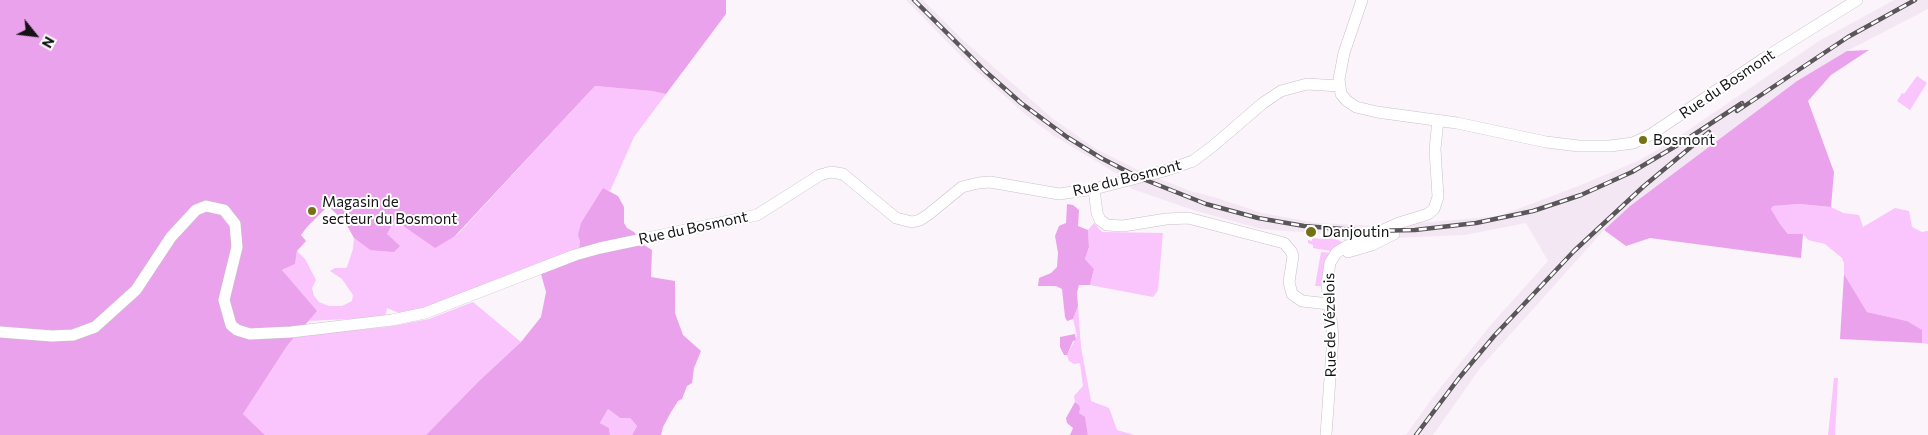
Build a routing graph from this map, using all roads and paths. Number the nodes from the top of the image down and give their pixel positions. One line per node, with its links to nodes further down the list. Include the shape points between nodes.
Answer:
1 (1362, 0): 3 (street, via 1344,53)
2 (1857, 0): 4 (street, Rue du Bosmont, via 1643,140 1633,143 1610,146 1563,144)
3 (1339, 86): 4 (street, Rue du Bosmont, via 1344,98 1356,107); 5 (street, Rue du Bosmont, via 1313,84 1281,91 1192,161)
4 (1438, 120): 6 (street, via 1435,148 1438,197)
5 (1094, 190): 8 (street, via 1097,213 1107,225 1188,218 1284,243 1292,250 1293,256 1292,294 1302,301); 9 (street, Rue du Bosmont, via 1059,194 990,182 969,184 930,214 912,222 896,218 843,174 831,172 820,175 757,215 575,255 425,313 291,332 250,334 237,330 231,324 224,300 237,247 235,224 224,210 206,206 196,210 171,237 136,290 95,327 73,335)
6 (1428, 214): 7 (street, via 1382,240 1343,254); 7 (street, Rue de Vézelois, via 1398,223 1338,251)
7 (1328, 269): 8 (street, Rue de Vézelois)
8 (1329, 304): 10 (street, Rue de Vézelois, via 1333,336)
9 (0, 332)
10 (1326, 435)

